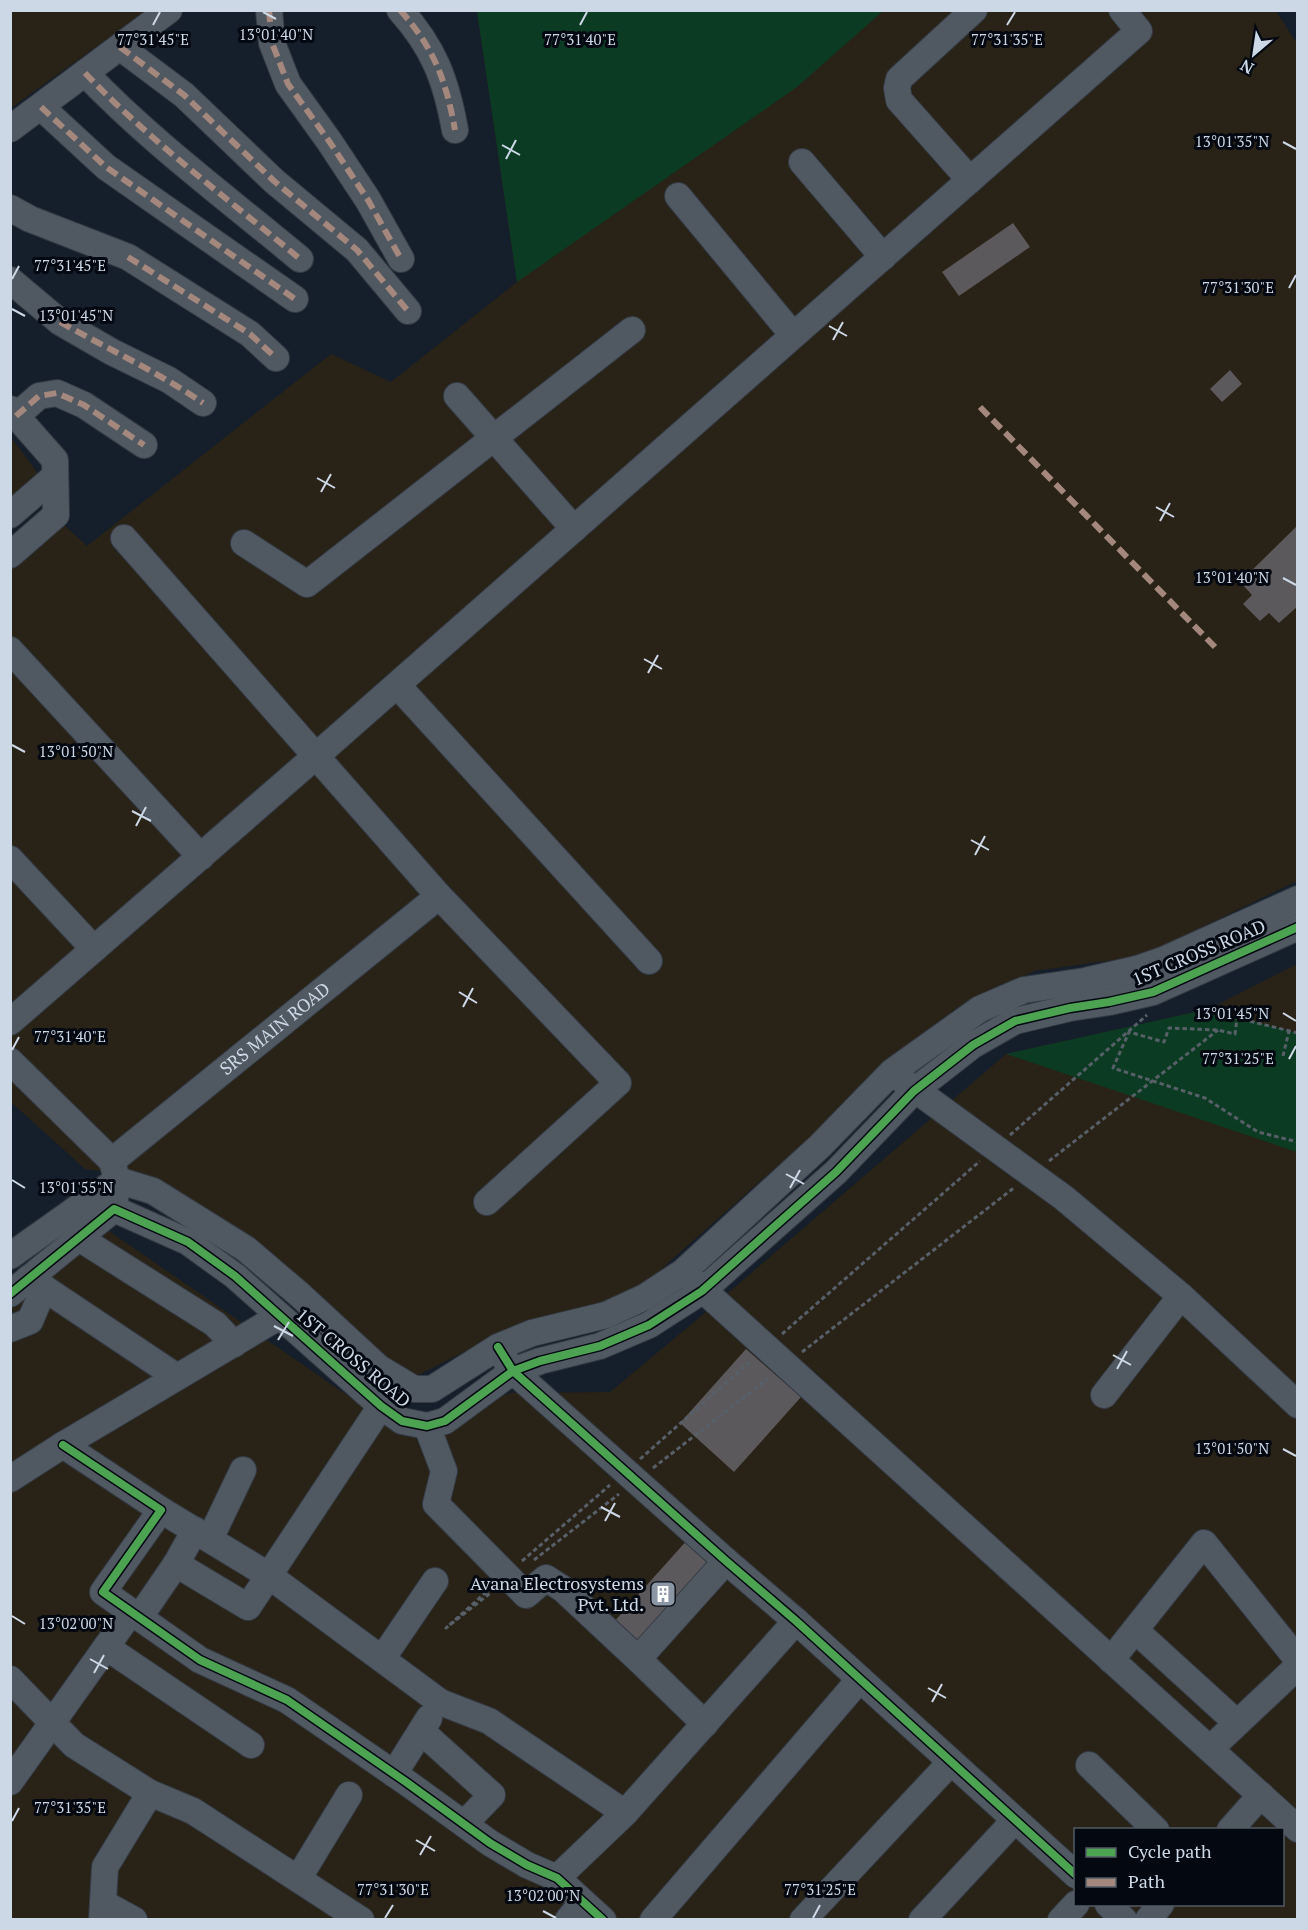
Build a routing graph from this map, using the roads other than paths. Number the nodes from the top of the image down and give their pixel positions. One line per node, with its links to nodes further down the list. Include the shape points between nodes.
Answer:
1 (169, 10): 6 (street)
2 (268, 10): 17 (street, via 272,43 288,84 368,200)
3 (400, 10): 10 (street, via 420,32 438,67)
4 (974, 10): 12 (street, via 899,79 897,88 899,100)
5 (1122, 10): 12 (street, via 1139,32)
6 (120, 47): 7 (street); 20 (street, via 184,95 274,181 357,250)
7 (85, 73): 8 (street); 16 (street, via 118,108)
8 (41, 106): 9 (street); 19 (street, via 106,167)
9 (12, 126)
10 (455, 130)
11 (802, 162): 15 (street)
12 (970, 180): 15 (street)
13 (678, 196): 22 (street)
14 (10, 208): 23 (street, via 128,257 250,334)
15 (883, 257): 22 (street)
16 (300, 259)
17 (401, 259)
18 (10, 280): 25 (street, via 60,322)
19 (295, 299)
20 (408, 311)
21 (632, 330): 27 (street)
22 (793, 335): 31 (street)
23 (276, 358)
24 (457, 396): 27 (street)
25 (204, 403)
26 (13, 413): 28 (street, via 39,396 57,393 84,405); 29 (street, via 55,460)
27 (494, 438): 31 (street); 33 (street, via 308,584)
28 (144, 445)
29 (56, 476): 30 (street); 34 (street, via 56,515)
30 (10, 515)
31 (574, 529): 36 (street)
32 (124, 538): 37 (street)
33 (244, 543)
34 (10, 555)
35 (10, 650): 38 (street)
36 (397, 685): 37 (street); 44 (street)
37 (316, 756): 38 (street); 40 (street)
38 (201, 856): 43 (street)
39 (10, 859): 43 (street)
40 (439, 896): 49 (street, SRS MAIN ROAD); 50 (street, via 618,1083)
41 (1298, 899): 47 (street, via 1154,963 1085,981 1024,990 980,1009)
42 (1298, 927): 48 (street, 1ST CROSS ROAD, via 1153,992 1015,1021 973,1045)
43 (94, 949): 45 (street)
44 (649, 961)
45 (10, 1022)
46 (10, 1061): 49 (street)
47 (892, 1072): 48 (street); 54 (street, via 820,1146)
48 (914, 1091): 56 (street, 1ST CROSS ROAD, via 836,1172); 57 (street, via 1064,1198)
49 (114, 1171): 51 (street); 53 (street, SRS MAIN ROAD); 61 (street, via 246,1249 379,1368 414,1389 432,1389)
50 (487, 1202)
51 (114, 1209): 52 (street); 58 (street, via 188,1242)
52 (79, 1238): 55 (street); 60 (street, via 215,1324)
53 (10, 1256)
54 (683, 1272): 56 (street); 61 (street, via 645,1297 606,1315 532,1333)
55 (28, 1287): 59 (street, via 30,1321); 63 (street)
56 (702, 1291): 62 (street, 1ST CROSS ROAD, via 649,1325 620,1338); 83 (street)
57 (1181, 1296): 64 (street); 65 (street)
58 (280, 1316): 60 (street, 1ST CROSS ROAD); 66 (street, 1ST CROSS ROAD)
59 (10, 1329)
60 (234, 1344): 63 (street, 1ST CROSS ROAD)
61 (498, 1347): 62 (street)
62 (513, 1371): 67 (street, 1ST CROSS ROAD, via 445,1421); 73 (street)
63 (177, 1377): 68 (street, 1ST CROSS ROAD)
64 (1104, 1395)
65 (1298, 1405)
66 (381, 1406): 67 (street, 1ST CROSS ROAD, via 402,1421); 75 (street)
67 (427, 1426): 82 (street, via 444,1471 436,1504 526,1595 546,1578)
68 (63, 1445): 70 (street, 1ST CROSS ROAD); 71 (street)
69 (243, 1470): 72 (street)
70 (10, 1479)
71 (161, 1510): 72 (street); 77 (street, via 103,1592)
72 (202, 1535): 74 (street); 75 (street)
73 (726, 1561): 78 (street); 82 (street)
74 (176, 1564): 75 (street, via 248,1607); 77 (street)
75 (268, 1575): 81 (street)
76 (435, 1581): 81 (street)
77 (135, 1615): 80 (street); 97 (street, via 200,1660 287,1700)
78 (796, 1621): 87 (street); 91 (street)
79 (1135, 1630): 83 (street); 84 (street, via 1204,1543); 90 (street)
80 (106, 1647): 89 (street); 93 (street)
81 (382, 1659): 88 (street)
82 (638, 1659): 91 (street)
83 (1111, 1660): 94 (street)
84 (1298, 1660)
85 (1298, 1665): 90 (street)
86 (10, 1679): 89 (street)
87 (860, 1679): 95 (street); 119 (street)
88 (440, 1702): 92 (street); 102 (street, via 489,1721)
89 (53, 1723): 98 (street); 99 (street, via 74,1745)
90 (1237, 1723): 94 (street)
91 (705, 1724): 102 (street)
92 (421, 1731): 97 (street); 104 (street, via 492,1795)
93 (251, 1745)
94 (1210, 1748): 101 (street)
95 (951, 1762): 103 (street); 120 (street)
96 (1089, 1765): 105 (street)
97 (394, 1774): 104 (street)
98 (10, 1782)
99 (150, 1793): 110 (street, via 193,1811); 114 (street, via 105,1867)
100 (349, 1795): 110 (street)
101 (1261, 1795): 106 (street); 107 (street)
102 (625, 1813): 109 (street)
103 (1015, 1820): 108 (street); 121 (street)
104 (464, 1824): 109 (street, via 527,1865)
105 (1154, 1828)
106 (1232, 1828)
107 (1298, 1829)
108 (1074, 1873)
109 (557, 1878): 115 (street)
110 (298, 1879): 117 (street)
111 (1074, 1906): 122 (street)
112 (1109, 1906): 123 (street)
113 (1160, 1906): 124 (street)
114 (102, 1911): 116 (street)
115 (575, 1911): 118 (street)
116 (134, 1920)
117 (361, 1920)
118 (603, 1920)
119 (653, 1920)
120 (803, 1920)
121 (922, 1920)
122 (1061, 1920)
123 (1125, 1920)
124 (1148, 1920)

